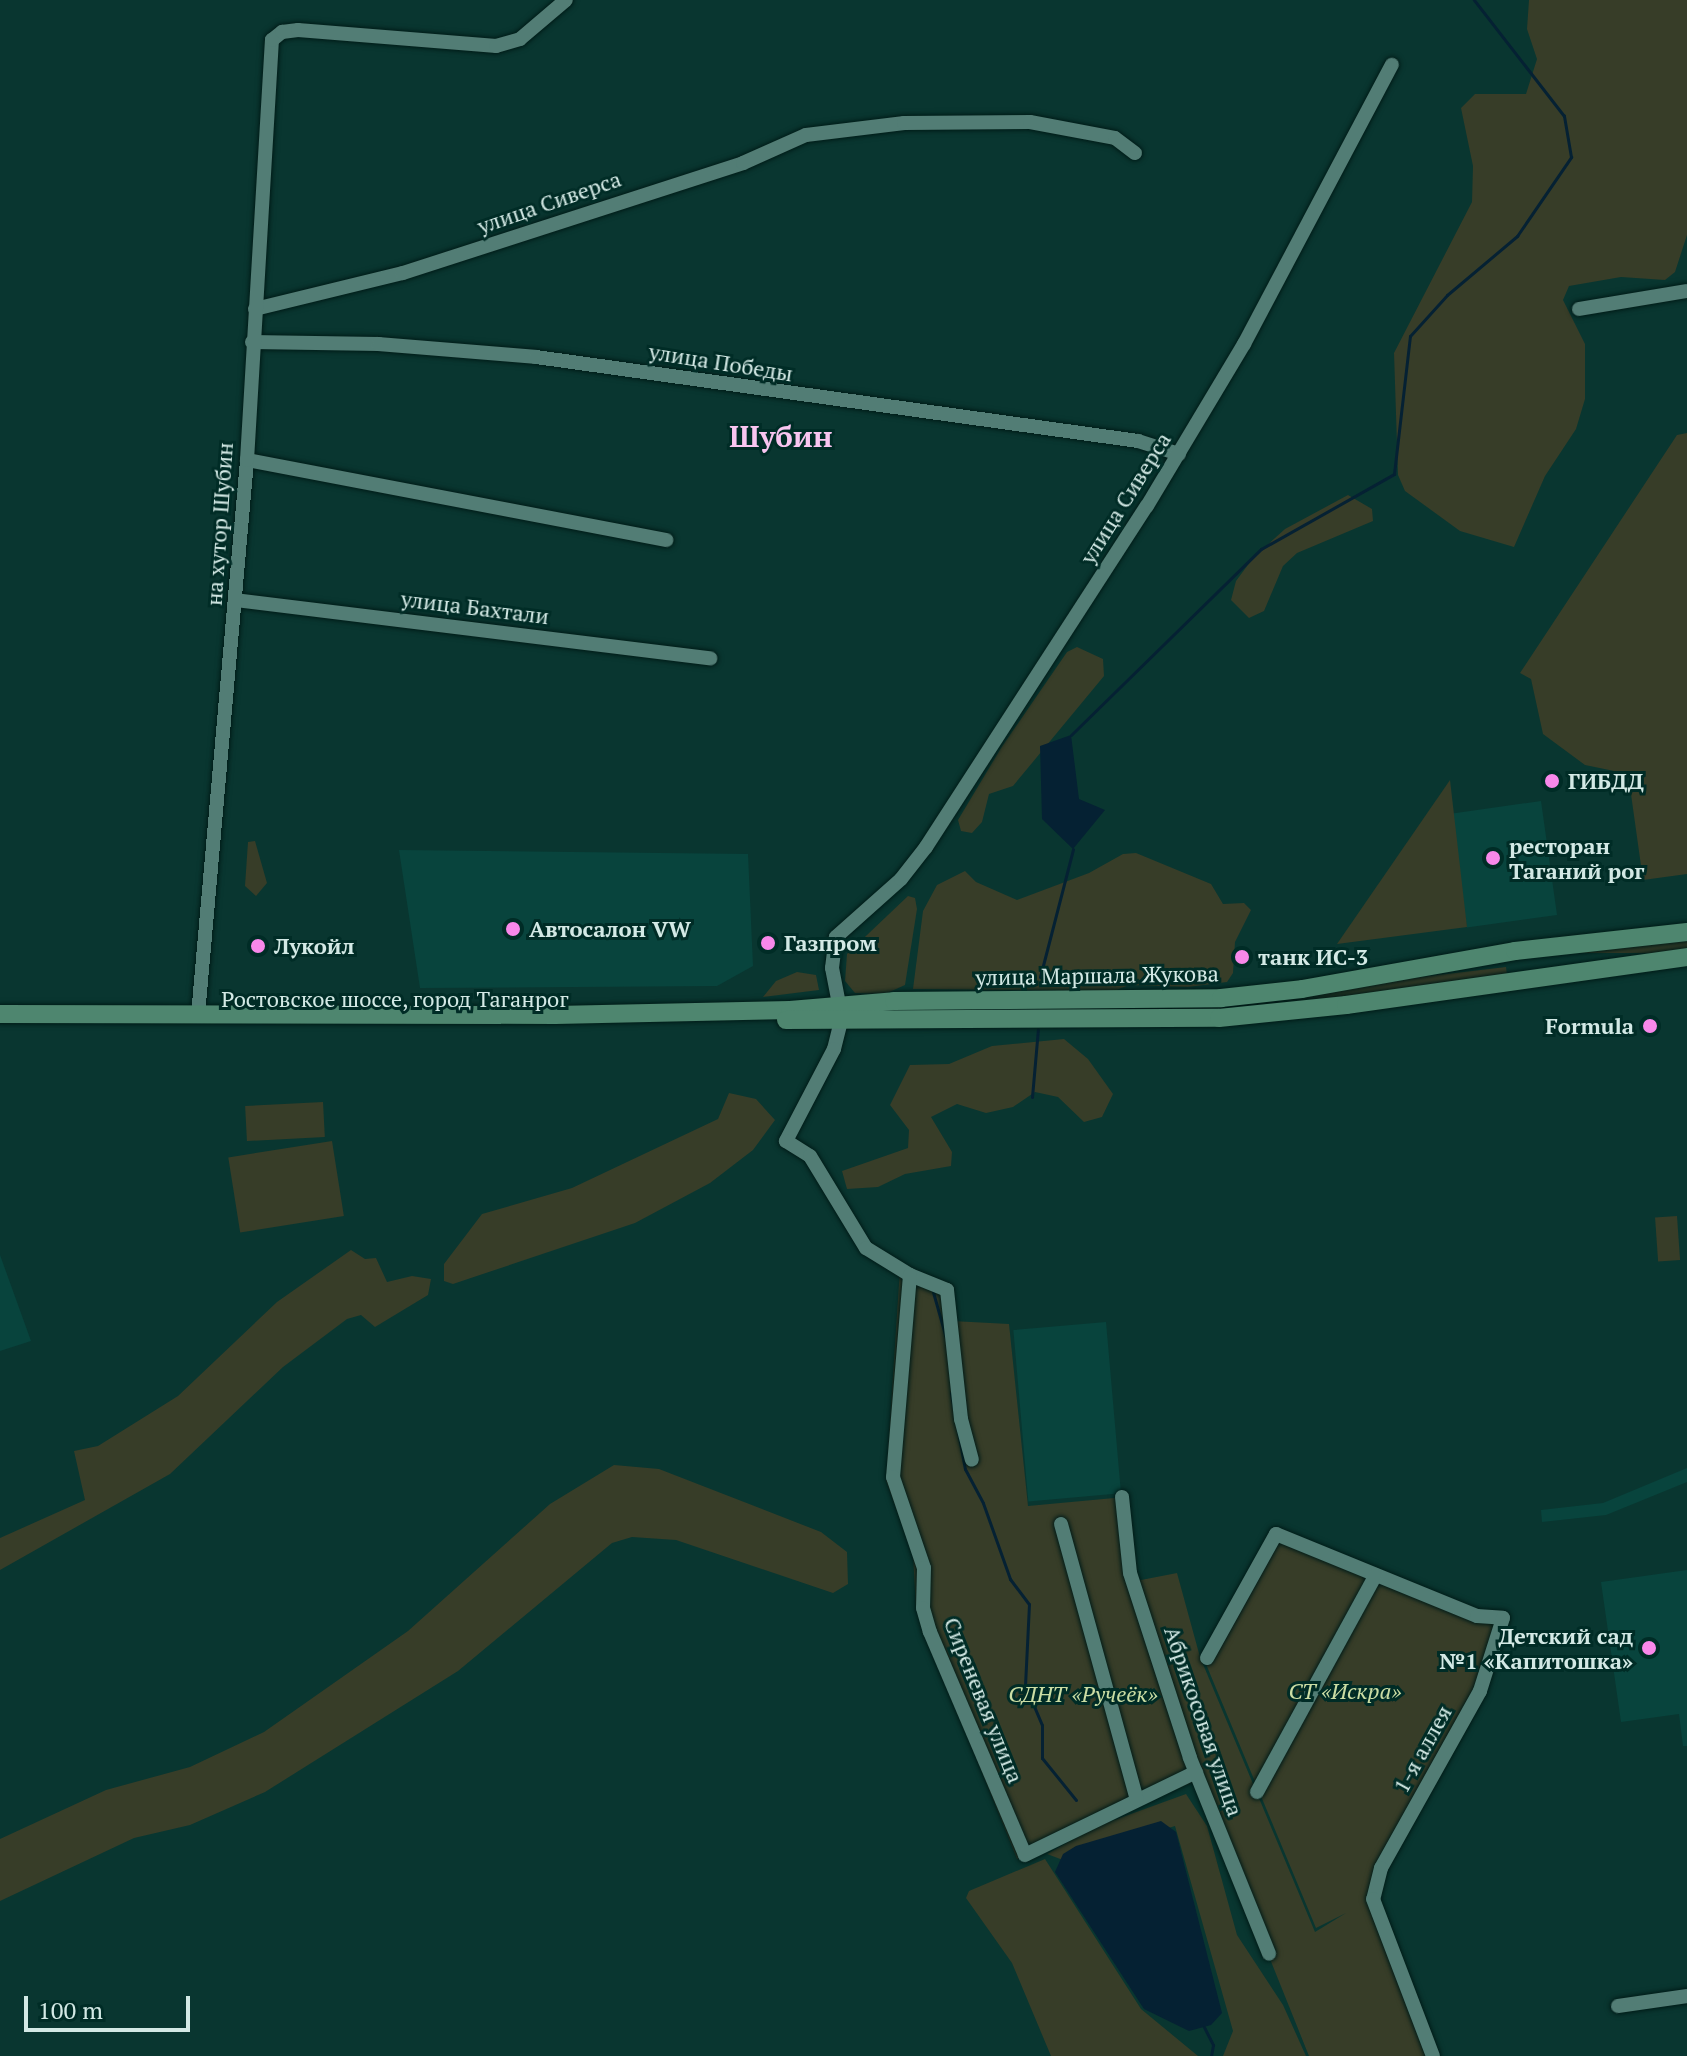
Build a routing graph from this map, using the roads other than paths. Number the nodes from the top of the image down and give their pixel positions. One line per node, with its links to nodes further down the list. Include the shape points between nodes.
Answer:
1 (566, 0): 5 (street, на хутор Шубин, via 520,39 496,46 298,30 274,37)
2 (1392, 65): 8 (street, улица Сиверса, via 1244,344)
3 (1135, 153): 5 (street, улица Сиверса, via 1115,138 1030,122 904,123 806,135 743,163 403,273)
4 (1687, 291): 6 (street)
5 (255, 309): 7 (street, на хутор Шубин)
6 (1579, 309)
7 (252, 342): 8 (street, улица Победы, via 379,344 536,357 1138,441); 9 (street, на хутор Шубин)
8 (1179, 454): 17 (street, улица Сиверса, via 926,847 901,879 850,922 832,945)
9 (247, 460): 10 (street); 11 (street, на хутор Шубин)
10 (666, 540)
11 (235, 600): 12 (street, улица Бахтали); 20 (street, на хутор Шубин)
12 (710, 658)
13 (1687, 932): 14 (main road, улица Маршала Жукова)
14 (1515, 951): 16 (main road); 17 (main road, улица Маршала Жукова, via 1221,998)
15 (1687, 957): 16 (main road, улица Маршала Жукова)
16 (1519, 978): 17 (main road, улица Маршала Жукова, via 1356,1004 1219,1018)
17 (840, 1012): 19 (main road, улица Маршала Жукова); 22 (street, via 834,1049 786,1141 810,1156 866,1248)
18 (0, 1014): 20 (main road, Ростовское шоссе, город Таганрог)
19 (790, 1015): 20 (main road, Ростовское шоссе, город Таганрог)
20 (198, 1019): 21 (main road, Ростовское шоссе, город Таганрог)
21 (0, 1022)
22 (910, 1275): 23 (street, via 947,1290 961,1419); 30 (street, Сиреневая улица, via 893,1477 924,1568 923,1608 930,1632 1025,1855)
23 (972, 1460)
24 (1122, 1497): 28 (street, Абрикосовая улица, via 1130,1573)
25 (1061, 1524): 30 (street)
26 (1376, 1575): 27 (street, via 1276,1534); 29 (street); 34 (street, 1-я аллея, via 1477,1616 1503,1618 1480,1691 1381,1868 1373,1899)
27 (1207, 1658)
28 (1196, 1772): 30 (street); 31 (street, Абрикосовая улица)
29 (1257, 1792)
30 (1137, 1799)
31 (1269, 1954)
32 (1687, 1996): 33 (street)
33 (1618, 2006)
34 (1433, 2056)

